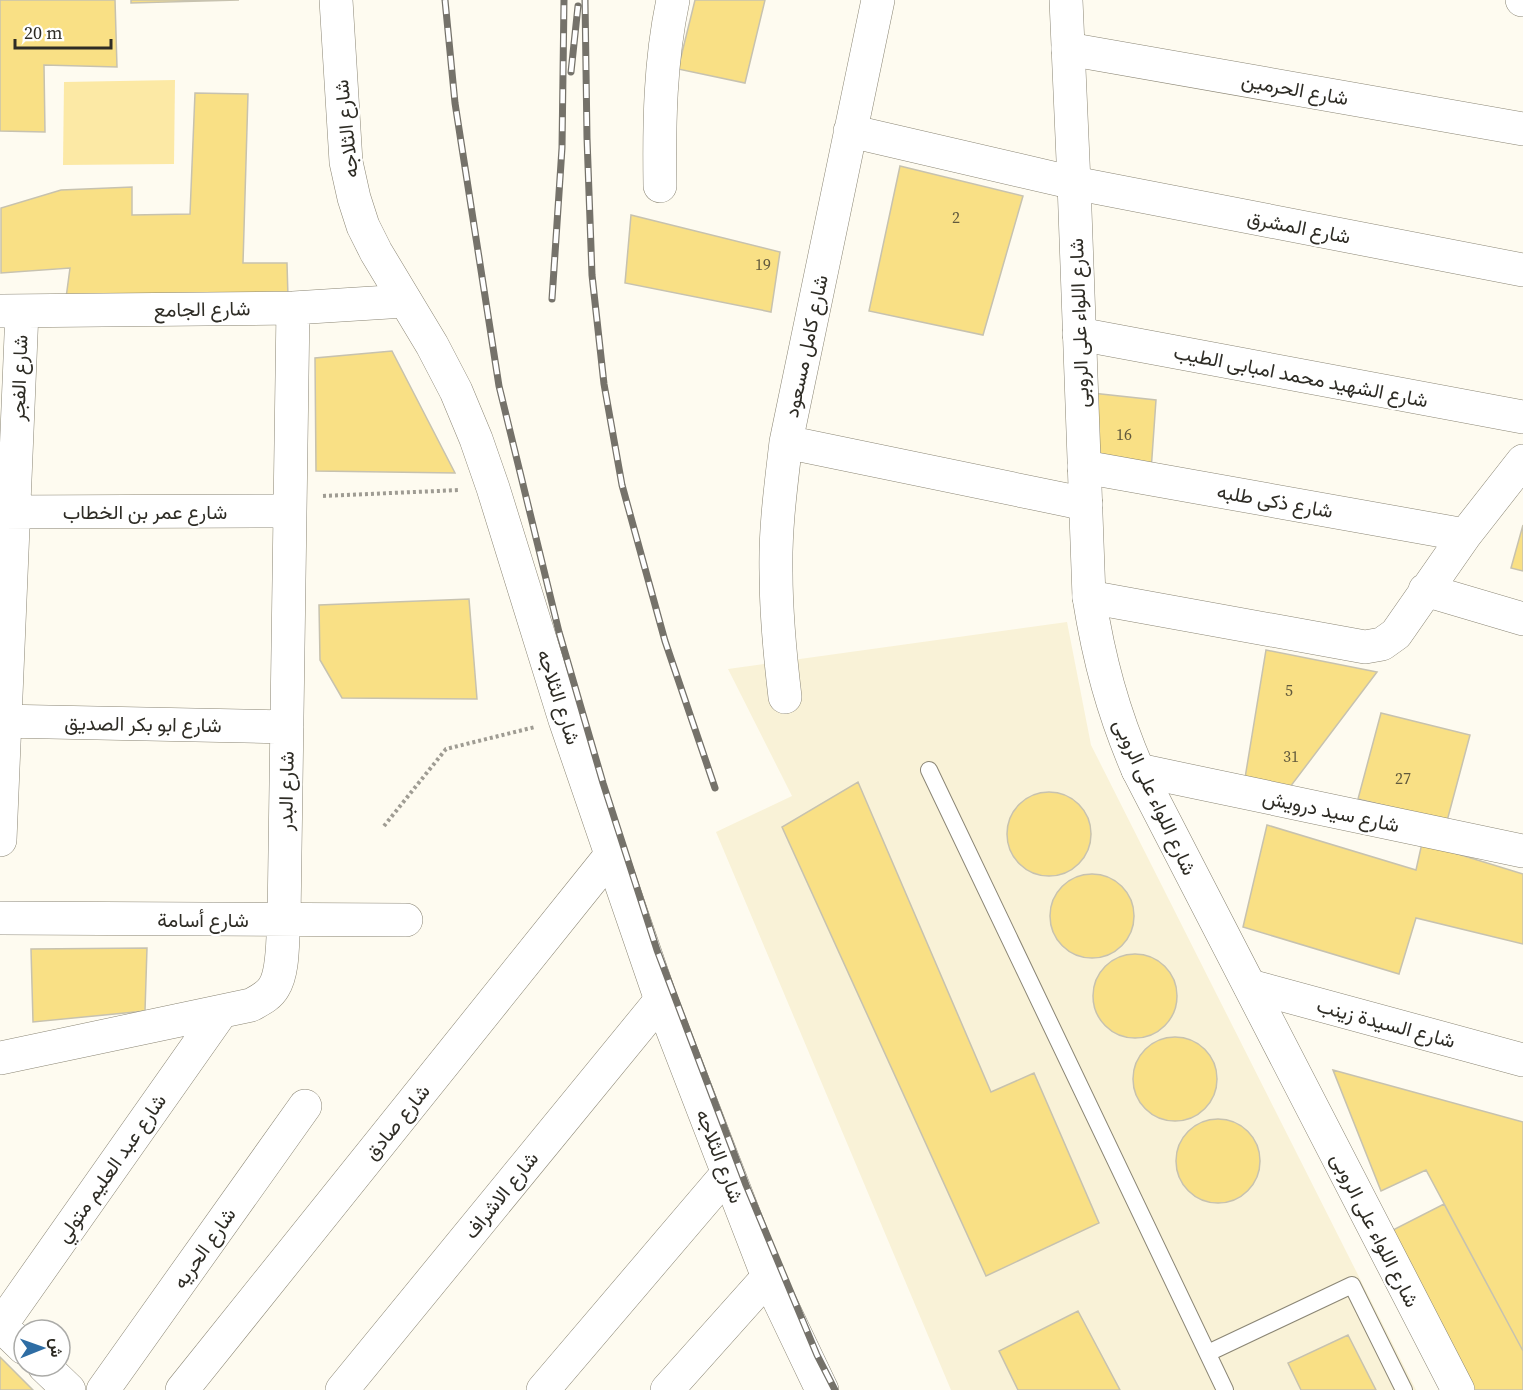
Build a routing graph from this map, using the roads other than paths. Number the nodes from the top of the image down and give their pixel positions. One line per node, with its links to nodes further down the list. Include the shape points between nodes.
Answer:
1 (336, 0): 11 (street, شارع الثلاجه, via 346,162 352,189 363,226)
2 (673, 0): 9 (street, via 662,79)
3 (878, 0): 7 (street, شارع كامل مسعود)
4 (1066, 0): 5 (street, شارع اللواء على الروبى)
5 (1068, 49): 6 (street, شارع الحرمين); 8 (street, شارع اللواء على الروبى)
6 (1523, 129)
7 (850, 131): 8 (street, شارع المشرق); 16 (street, شارع كامل مسعود)
8 (1074, 183): 10 (street, شارع المشرق); 14 (street, شارع اللواء على الروبى)
9 (660, 186)
10 (1523, 270)
11 (405, 301): 12 (street, شارع الجامع); 33 (street, شارع الثلاجه, via 456,391 476,439)
12 (293, 308): 13 (street, شارع الجامع); 19 (street, شارع البدر)
13 (11, 311): 21 (street, شارع الفجر)
14 (1079, 334): 15 (street, شارع الشهيد محمد امبابى الطيب); 18 (street, شارع اللواء على الروبى)
15 (1523, 417)
16 (786, 442): 20 (street); 26 (street, شارع كامل مسعود, via 778,505 776,569)
17 (1523, 461): 22 (street)
18 (1084, 467): 20 (street, شارع اللواء على الروبى); 22 (street, شارع ذكى طلبه)
19 (290, 504): 21 (street, شارع عمر بن الخطاب); 28 (street, شارع البدر)
20 (1086, 504): 24 (street, شارع اللواء على الروبى)
21 (7, 512): 27 (street, شارع الفجر)
22 (1465, 535): 23 (street)
23 (1425, 590): 24 (street, via 1395,634 1382,644 1365,647); 25 (street)
24 (1089, 597): 30 (street, شارع اللواء على الروبى, via 1102,669)
25 (1523, 619)
26 (785, 697)
27 (2, 721): 28 (street, شارع ابو بكر الصديق); 31 (street, شارع الفجر)
28 (287, 727): 35 (street, شارع البدر)
29 (929, 770): 47 (lane)
30 (1138, 770): 32 (street, شارع سيد درويش); 37 (street, شارع اللواء على الروبى)
31 (0, 840)
32 (1523, 851)
33 (611, 855): 38 (street, شارع الثلاجه); 51 (street, شارع صادق)
34 (0, 918): 35 (street, شارع أسامة)
35 (284, 920): 36 (street, شارع أسامة); 39 (street, شارع البدر, via 280,972 274,987 251,1005)
36 (406, 920)
37 (1250, 986): 41 (street, شارع السيدة زينب); 58 (street, شارع اللواء على الروبى)
38 (661, 1000): 43 (street, شارع الثلاجه); 52 (street, شارع الاشراف)
39 (222, 1011): 40 (street, شارع البدر); 45 (street, شارع عبد العليم متولي)
40 (0, 1058)
41 (1523, 1060)
42 (304, 1106): 50 (street, شارع الحريه)
43 (727, 1174): 44 (street, شارع الثلاجه); 53 (street)
44 (768, 1276): 54 (street); 55 (street, شارع الثلاجه)
45 (0, 1325): 46 (street)
46 (12, 1336)
47 (1208, 1353): 56 (lane); 57 (lane, via 1352,1285)
48 (56, 1378): 49 (street)
49 (69, 1390)
50 (103, 1390)
51 (182, 1390)
52 (342, 1390)
53 (543, 1390)
54 (667, 1390)
55 (822, 1390)
56 (1225, 1390)
57 (1404, 1390)
58 (1458, 1390)

